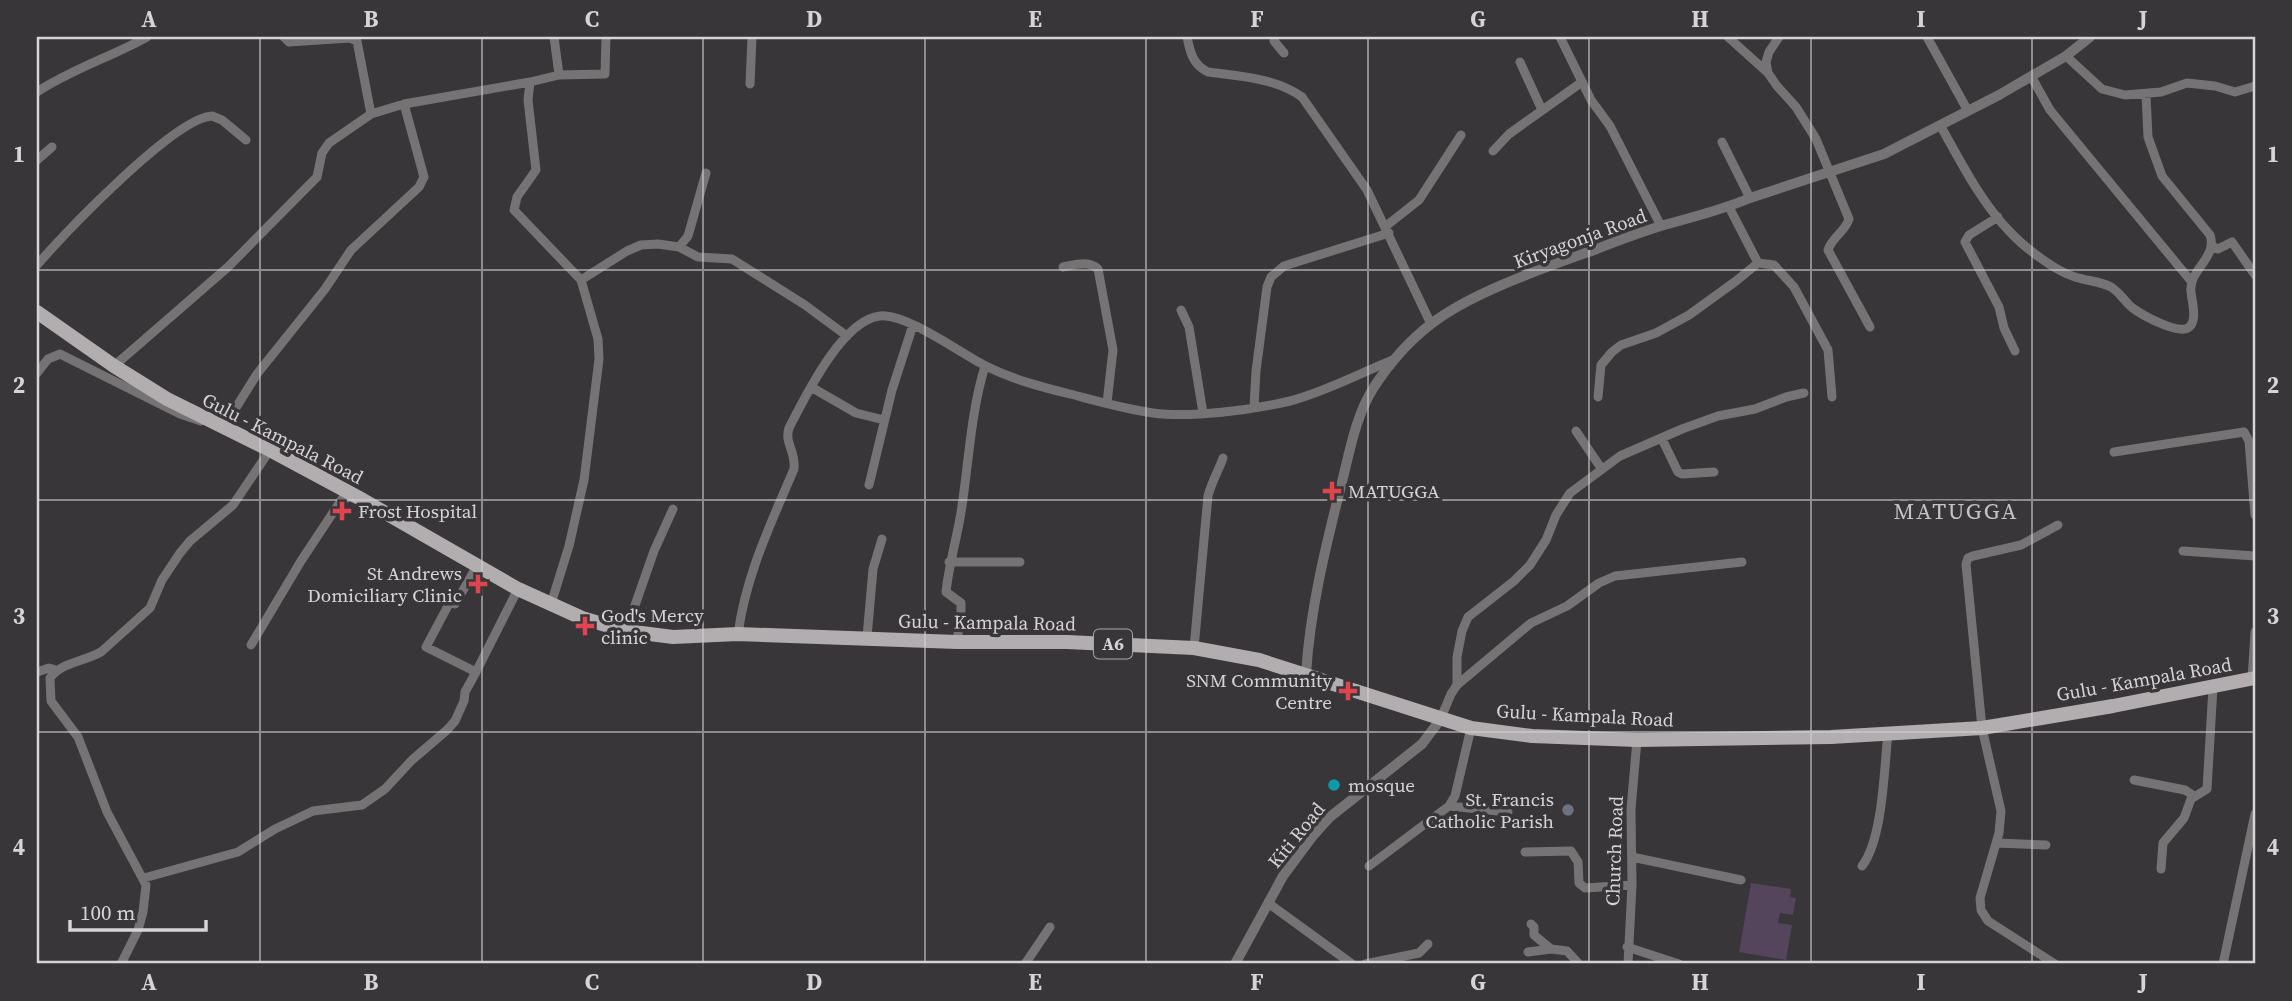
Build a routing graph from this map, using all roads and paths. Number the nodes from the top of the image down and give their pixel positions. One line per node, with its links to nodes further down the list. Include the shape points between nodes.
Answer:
1 (147, 37): 23 (street)
2 (284, 37): 28 (street, via 289,43 357,41)
3 (554, 37): 17 (street)
4 (606, 37): 17 (street, via 605,74)
5 (752, 37): 21 (street)
6 (1186, 37): 42 (street, via 1200,68 1276,84 1302,97 1367,190)
7 (1275, 37): 13 (street)
8 (1560, 37): 20 (street)
9 (1728, 37): 16 (street)
10 (1779, 37): 16 (street, via 1766,62)
11 (1927, 37): 27 (street)
12 (2090, 37): 14 (street, Kiryagonja Road)
13 (1284, 53)
14 (2066, 56): 18 (street, Kiryagonja Road); 24 (street, via 2102,89)
15 (1520, 62): 26 (street)
16 (1768, 73): 37 (street, via 1816,139)
17 (559, 75): 19 (street)
18 (2031, 76): 27 (street, Kiryagonja Road); 50 (street, via 2050,110)
19 (530, 82): 25 (street); 49 (street, via 536,170 517,197 514,210)
20 (1582, 82): 26 (street); 41 (street)
21 (750, 84)
22 (2255, 86): 24 (street, via 2235,92 2187,83)
23 (37, 92)
24 (2146, 95): 43 (street, via 2148,137 2161,176 2210,235)
25 (404, 104): 28 (street); 70 (street, via 424,177 419,187 351,250)
26 (1542, 110): 34 (street)
27 (1968, 111): 29 (street, Kiryagonja Road)
28 (371, 114): 59 (street, via 328,143 317,177 228,267)
29 (1940, 125): 37 (street, Kiryagonja Road, via 1884,154); 40 (street)
30 (1461, 135): 42 (street, via 1419,200)
31 (246, 140): 46 (street, via 212,116 187,125 112,188)
32 (1722, 142): 38 (street)
33 (52, 147): 35 (street)
34 (1493, 151)
35 (37, 160)
36 (706, 173): 44 (street, via 688,236)
37 (1830, 173): 38 (street, Kiryagonja Road); 55 (street, via 1849,219 1828,250)
38 (1750, 198): 39 (street, Kiryagonja Road)
39 (1729, 207): 41 (street, Kiryagonja Road); 45 (street)
40 (1998, 217): 50 (street, via 2028,248 2065,273 2114,289 2133,309 2167,326 2181,329 2192,323); 57 (street, via 1965,242 2000,307)
41 (1661, 226): 53 (street, Kiryagonja Road, via 1495,289)
42 (1387, 230): 53 (street); 67 (street, via 1284,266 1271,277)
43 (2212, 246): 48 (street, via 2218,250 2232,242); 50 (street)
44 (679, 247): 49 (street, via 641,245); 56 (street, via 698,257 732,259)
45 (1758, 263): 64 (street, via 1689,315 1612,352 1601,365); 65 (street, via 1774,265 1794,287 1828,350)
46 (37, 265)
47 (1063, 267): 66 (street, via 1086,264 1098,269 1113,350)
48 (2255, 275)
49 (581, 280): 91 (street, via 599,359 584,480)
50 (2191, 281)
51 (1181, 310): 68 (street, via 1189,327)
52 (37, 312): 59 (main road, Gulu - Kampala Road / A6)
53 (1431, 324): 58 (street, Kiryagonja Road)
54 (912, 325): 56 (street, via 880,316 855,327); 60 (street); 69 (street)
55 (1870, 327)
56 (847, 336): 62 (street)
57 (2015, 351)
58 (1395, 359): 67 (street, via 1291,400); 102 (street, Kiryagonja Road, via 1373,388 1358,421 1318,588)
59 (114, 366): 70 (main road, Gulu - Kampala Road / A6, via 167,400)
60 (985, 366): 66 (street, via 1032,384); 86 (street, via 962,512)
61 (37, 373): 70 (street, via 48,359 60,354 180,414)
62 (811, 387): 69 (street, via 856,414); 94 (street, via 787,435 794,469 756,556)
63 (1804, 393): 72 (street, via 1704,420)
64 (1598, 397)
65 (1832, 397)
66 (1107, 403): 68 (street, via 1152,413)
67 (1254, 407): 68 (street)
68 (1203, 413)
69 (884, 420): 78 (street)
70 (219, 425): 73 (main road, Gulu - Kampala Road / A6)
71 (1576, 431): 76 (street)
72 (1662, 439): 76 (street); 77 (street, via 1678,472)
73 (270, 450): 79 (main road, Gulu - Kampala Road / A6); 99 (street, via 233,505 180,553 150,608 101,652)
74 (2114, 452): 81 (street, via 2245,432)
75 (1223, 458): 98 (street, via 1208,496)
76 (1601, 468): 104 (street, via 1570,493 1530,565 1468,617 1457,657)
77 (1714, 472)
78 (869, 485)
79 (355, 496): 89 (main road, Gulu - Kampala Road / A6); 97 (street, via 342,499)
80 (673, 509): 92 (street)
81 (2255, 515)
82 (2057, 525): 108 (street, via 2021,545 1968,558)
83 (882, 538): 95 (street, via 873,569)
84 (2183, 551): 85 (street)
85 (2255, 556)
86 (949, 562): 87 (street); 96 (street, via 946,592 961,603)
87 (1020, 562)
88 (1742, 562): 104 (street, via 1615,576 1531,623)
89 (478, 566): 90 (main road, Gulu - Kampala Road / A6); 101 (street, via 455,604 450,602 426,647)
90 (518, 589): 91 (main road, Gulu - Kampala Road / A6); 101 (street)
91 (551, 604): 92 (main road, Gulu - Kampala Road / A6)
92 (626, 631): 94 (main road, Gulu - Kampala Road / A6, via 673,637)
93 (2255, 632): 103 (street)
94 (738, 634): 95 (main road, Gulu - Kampala Road / A6)
95 (867, 638): 96 (main road, Gulu - Kampala Road / A6)
96 (957, 642): 98 (main road, Gulu - Kampala Road / A6)
97 (251, 645)
98 (1194, 648): 102 (main road, Gulu - Kampala Road / A6)
99 (56, 670): 100 (street); 123 (street, via 50,678 51,701 78,737 107,812)
100 (37, 672)
101 (476, 672): 123 (street, via 455,721 385,789 362,805 313,811 238,852)
102 (1306, 674): 106 (main road, Gulu - Kampala Road / A6)
103 (2254, 678): 105 (main road, Gulu - Kampala Road / A6)
104 (1457, 685): 106 (street)
105 (2213, 687): 108 (main road, Gulu - Kampala Road / A6); 112 (street, via 2208,785 2205,792)
106 (1440, 720): 107 (main road, Gulu - Kampala Road / A6); 126 (street, Kiti Road, via 1422,744 1330,817 1296,858)
107 (1471, 728): 110 (main road, Gulu - Kampala Road / A6, via 1532,736); 113 (street)
108 (1982, 728): 109 (main road, Gulu - Kampala Road / A6); 116 (street, via 2001,811)
109 (1888, 733): 110 (main road, Gulu - Kampala Road / A6); 121 (street, via 1876,831)
110 (1637, 740): 119 (street, Church Road)
111 (2134, 780): 112 (street)
112 (2194, 796): 122 (street, via 2184,818 2163,843)
113 (1449, 806): 114 (street); 120 (street)
114 (1507, 812)
115 (2255, 814): 142 (street)
116 (1996, 844): 117 (street); 141 (street, via 1980,898 1984,916)
117 (2046, 845)
118 (1525, 852): 125 (street, via 1571,851 1584,888)
119 (1632, 857): 124 (street); 125 (street, Church Road)
120 (1369, 866)
121 (1861, 866)
122 (2161, 869)
123 (144, 878): 133 (street, via 144,912)
124 (1741, 880)
125 (1632, 886): 130 (street, Church Road)
126 (1268, 903): 135 (street, Kiti Road); 136 (street)
127 (1531, 924): 131 (street, via 1534,935)
128 (1050, 927): 134 (street)
129 (1428, 944): 137 (street, via 1419,953)
130 (1627, 947): 139 (street, Church Road); 140 (street)
131 (1551, 949): 132 (street); 138 (street, via 1567,951)
132 (1528, 952)
133 (121, 964)
134 (1025, 964)
135 (1235, 964)
136 (1352, 964)
137 (1366, 964)
138 (1579, 964)
139 (1628, 964)
140 (1679, 964)
141 (2056, 964)
142 (2223, 964)

